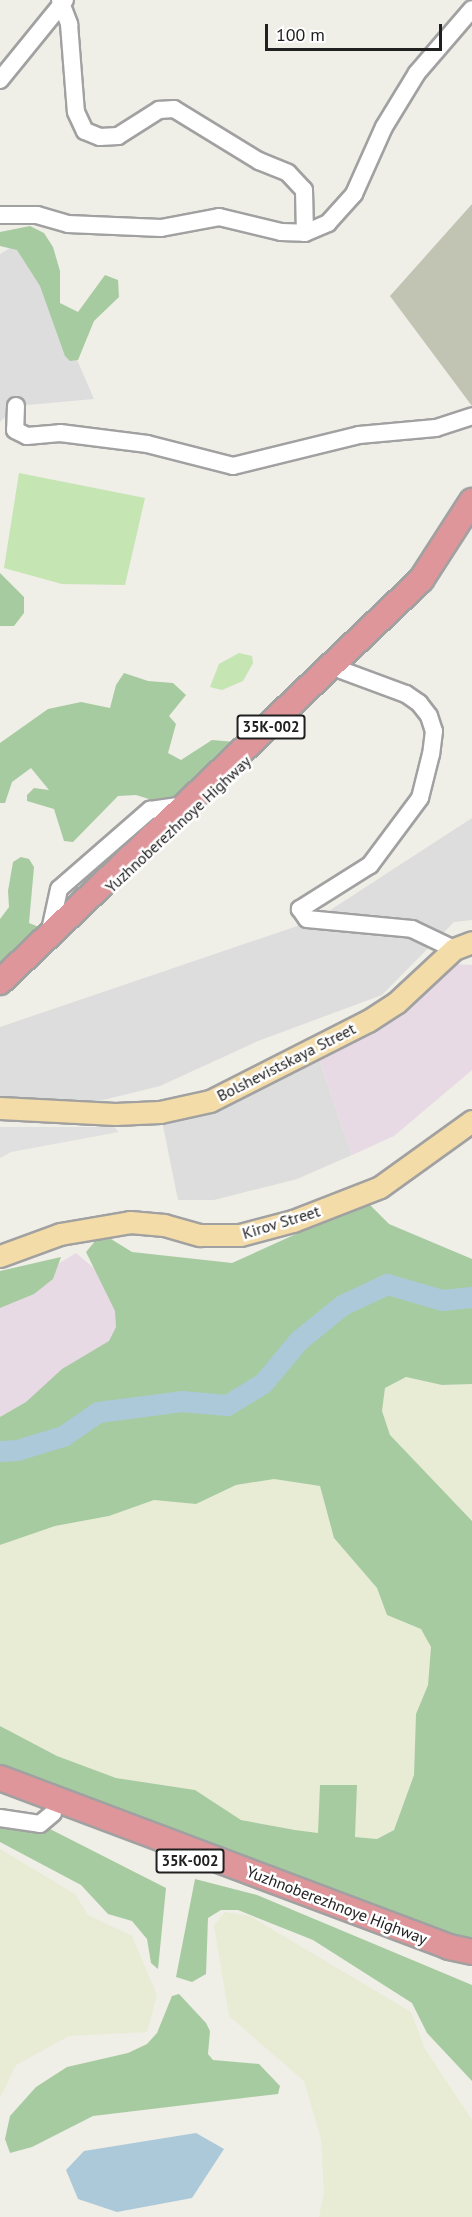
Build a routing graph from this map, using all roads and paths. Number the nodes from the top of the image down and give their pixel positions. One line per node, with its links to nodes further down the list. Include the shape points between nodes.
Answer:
1 (62, 1): 3 (street); 5 (street, via 69,24 76,112 85,131 100,137 118,136 159,110 174,110 259,161 288,173 304,190)
2 (472, 9): 5 (street, via 417,73 384,127 354,194 328,223)
3 (0, 80)
4 (0, 215): 5 (street, via 37,215 68,224 161,228 219,218 281,232)
5 (305, 233)
6 (16, 406): 7 (street, via 15,430 27,436 60,434 147,444 233,466 358,435 436,428)
7 (472, 416)
8 (472, 501): 12 (highway, 35К-002, via 421,580)
9 (472, 519): 10 (highway, Yuzhnoberezhnoye Highway / 35К-002, via 430,584)
10 (341, 670): 11 (street, via 406,694 419,704 434,731 431,754 420,798 370,865 300,909 307,919 412,929); 13 (highway, Yuzhnoberezhnoye Highway / 35К-002)
11 (463, 945): 14 (main road, Bolshevistskaya Street, via 396,1003 368,1021 210,1101 160,1112 115,1114)
12 (0, 982)
13 (0, 993)
14 (0, 1108)
15 (472, 1121): 16 (main road, Kirov Street, via 380,1187 293,1221 240,1235 200,1234 130,1222 60,1234)
16 (0, 1256)
17 (0, 1778): 19 (highway, Yuzhnoberezhnoye Highway)
18 (0, 1792): 19 (highway, Yuzhnoberezhnoye Highway)
19 (58, 1807): 20 (street, via 40,1824); 21 (highway, Yuzhnoberezhnoye Highway / 35К-002, via 168,1851)
20 (0, 1818)
21 (328, 1907): 22 (highway, Yuzhnoberezhnoye Highway); 23 (highway, Yuzhnoberezhnoye Highway, via 442,1958)
22 (472, 1952)
23 (472, 1965)

